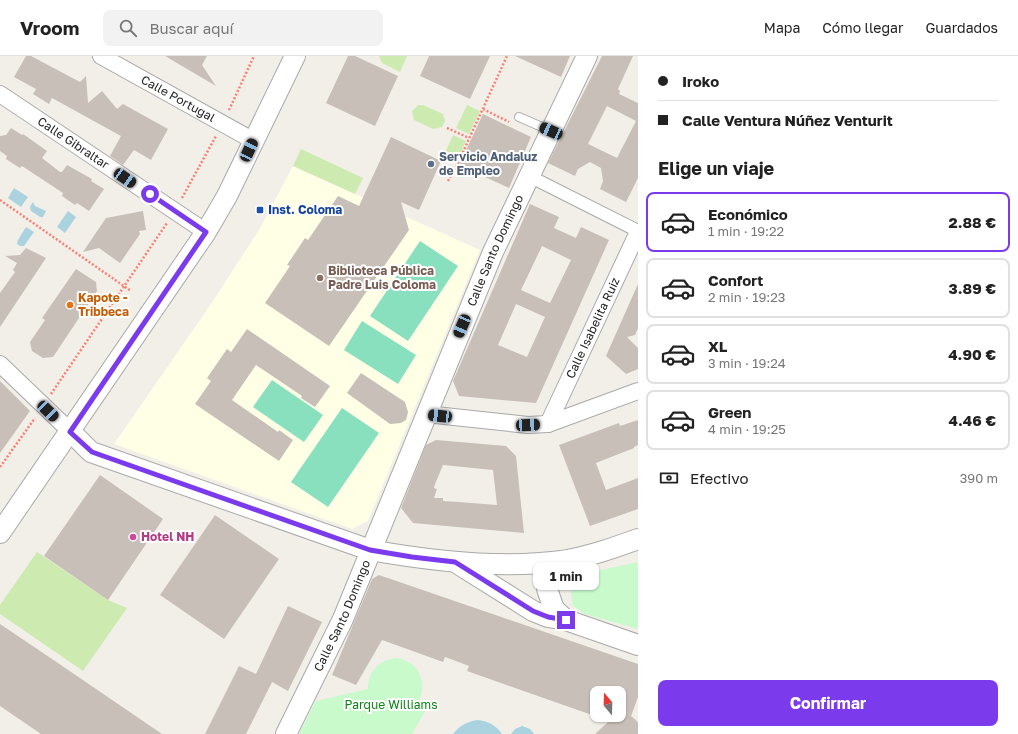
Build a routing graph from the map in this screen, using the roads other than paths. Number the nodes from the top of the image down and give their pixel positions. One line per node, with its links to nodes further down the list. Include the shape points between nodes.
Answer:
1 (102, 56): 7 (street, Calle Portugal)
2 (295, 56): 7 (street)
3 (587, 56): 6 (street, Calle Santo Domingo)
4 (0, 94): 9 (street, Calle Gibraltar)
5 (519, 117): 6 (lane)
6 (551, 131): 8 (street, Calle Santo Domingo)
7 (254, 141): 9 (street)
8 (529, 176): 10 (street); 13 (street, Calle Santo Domingo, via 493,252)
9 (206, 232): 15 (street)
10 (638, 232): 14 (street, Calle Isabelita Ruiz)
11 (0, 364): 15 (street)
12 (638, 392): 14 (street)
13 (426, 414): 14 (street, via 528,425); 18 (street, Calle Santo Domingo)
14 (548, 424)
15 (70, 432): 16 (street); 18 (street, via 92,452)
16 (0, 533)
17 (638, 539): 19 (street, via 604,551)
18 (370, 550): 20 (street); 25 (street, Calle Santo Domingo, via 343,620)
19 (562, 561): 21 (street); 22 (street, via 552,573)
20 (455, 562): 21 (street); 23 (street, via 533,611)
21 (527, 564): 22 (street)
22 (547, 589): 23 (street, via 554,609)
23 (566, 620): 24 (street)
24 (638, 644)
25 (286, 734)

